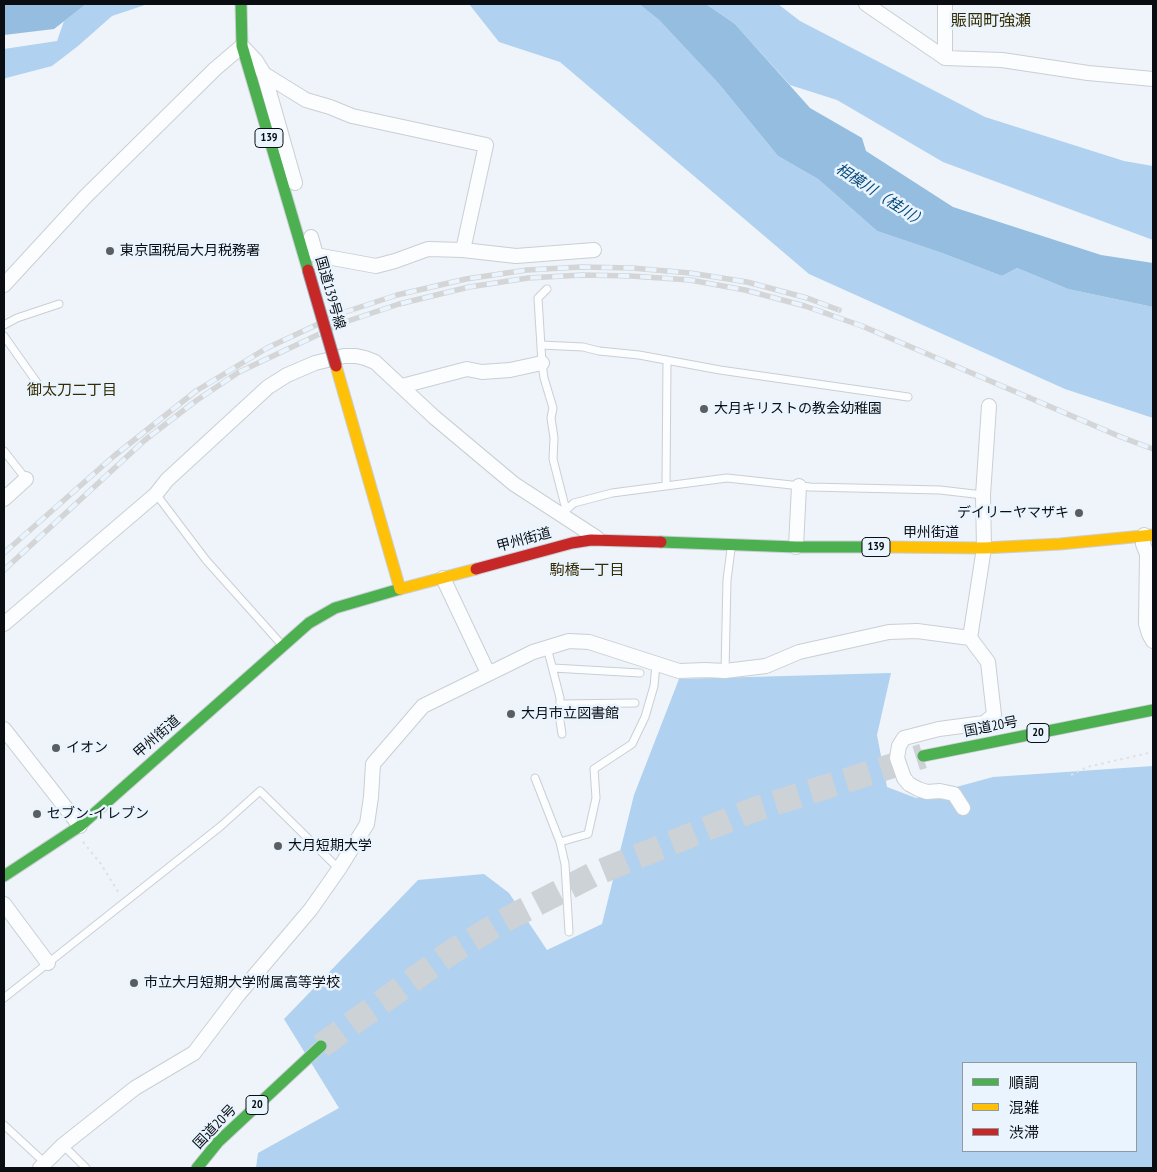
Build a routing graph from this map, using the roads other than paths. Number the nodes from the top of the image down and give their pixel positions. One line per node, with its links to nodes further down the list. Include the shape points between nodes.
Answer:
1 (241, 4): 4 (main road, 国道139号線 / 139)
2 (866, 4): 5 (street)
3 (945, 4): 5 (street)
4 (242, 46): 6 (street); 10 (street, via 84,197); 18 (main road, 国道139号線 / 139, bridge, via 308,270)
5 (944, 58): 7 (street, via 1002,60)
6 (264, 74): 8 (street, via 316,255 376,266 428,249); 8 (street, via 306,100 352,116 486,145)
7 (1153, 79)
8 (463, 250): 9 (street, via 516,256)
9 (594, 250)
10 (4, 285)
11 (547, 289): 15 (lane, via 538,298)
12 (59, 304): 13 (lane)
13 (4, 325)
14 (4, 336): 21 (lane)
15 (541, 345): 17 (lane, via 583,347); 19 (lane)
16 (322, 360): 18 (street); 28 (street, via 268,387 167,480); 31 (street, via 351,461)
17 (667, 360): 22 (lane); 26 (lane)
18 (340, 361): 20 (street, via 356,356 375,362); 31 (street, via 374,456)
19 (542, 362): 20 (street, via 510,370 475,372 467,369); 32 (lane, via 553,408 553,459)
20 (402, 386): 32 (street, via 514,484)
21 (43, 392)
22 (908, 397)
23 (989, 406): 29 (street)
24 (4, 451): 25 (lane)
25 (26, 480): 30 (street)
26 (666, 486): 27 (lane, via 727,478); 32 (lane, via 612,493 574,503)
27 (799, 486): 29 (lane, via 940,490); 36 (street)
28 (156, 494): 40 (street); 43 (lane, via 206,560)
29 (983, 495): 37 (street)
30 (4, 499)
31 (375, 500): 39 (main road)
32 (564, 513): 34 (street)
33 (1149, 535): 37 (main road, 甲州街道 / 139); 42 (street, via 1144,544 1147,554 1146,624)
34 (599, 540): 35 (main road, 甲州街道 / 139); 38 (main road, 甲州街道 / 139, via 572,542)
35 (732, 544): 36 (main road, 甲州街道 / 139); 47 (lane)
36 (796, 547): 37 (main road, 甲州街道 / 139)
37 (984, 548): 41 (street)
38 (443, 578): 39 (main road, 甲州街道 / 139); 48 (street)
39 (400, 589): 43 (main road, 甲州街道, via 326,612)
40 (4, 624)
41 (970, 638): 47 (street, via 917,631 889,632 799,652 766,666); 57 (street, via 988,662 994,715 984,723 904,738 897,758 909,784 928,792 954,794)
42 (1153, 641)
43 (282, 645): 58 (main road, 甲州街道)
44 (547, 647): 45 (street, via 569,641 589,642); 46 (lane); 48 (street)
45 (656, 664): 47 (street, via 680,671); 59 (lane, via 654,686 645,717 632,744 594,769 596,798 588,834)
46 (553, 668): 49 (lane); 51 (lane)
47 (725, 671)
48 (488, 673): 60 (street, via 424,706 373,764 367,824)
49 (640, 673)
50 (635, 703): 51 (lane)
51 (560, 704): 54 (lane)
52 (1153, 710): 55 (main road, 国道20号 / 20)
53 (4, 731): 58 (street)
54 (562, 734)
55 (923, 756)
56 (535, 778): 59 (lane)
57 (963, 808)
58 (77, 828): 61 (main road, 甲州街道)
59 (560, 842): 63 (lane, via 565,864)
60 (339, 869): 64 (lane, via 260,791 221,826); 68 (street, via 311,909 194,1052 135,1088)
61 (4, 876)
62 (4, 904): 64 (street)
63 (570, 932)
64 (48, 963): 65 (lane)
65 (4, 998)
66 (321, 1046): 71 (main road, 国道20号 / 20, via 218,1142)
67 (4, 1125): 69 (lane)
68 (63, 1145): 69 (street); 70 (lane)
69 (42, 1165)
70 (86, 1168)
71 (197, 1168)

